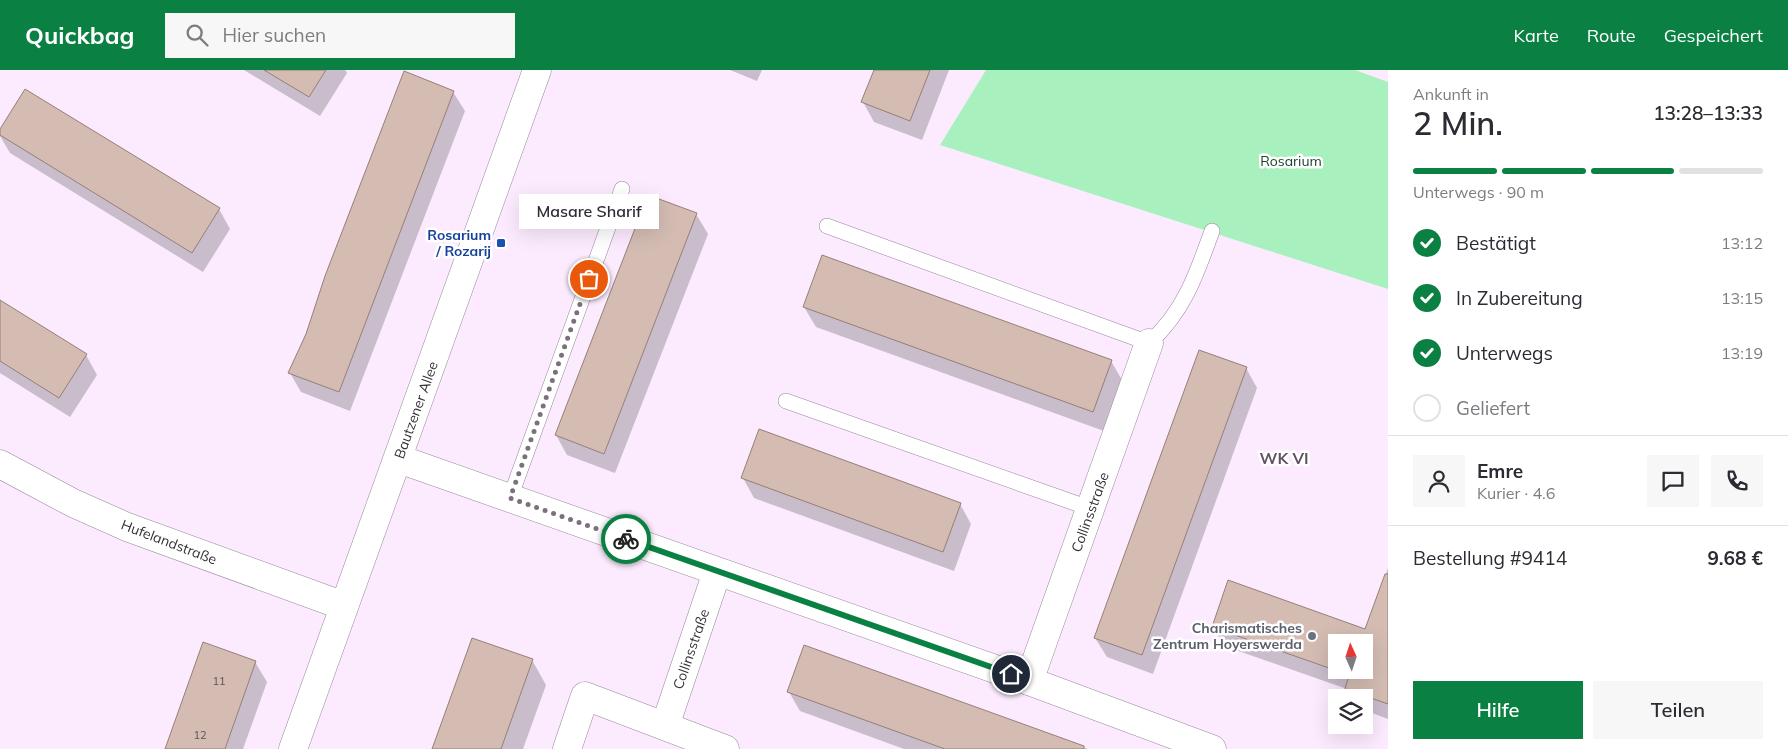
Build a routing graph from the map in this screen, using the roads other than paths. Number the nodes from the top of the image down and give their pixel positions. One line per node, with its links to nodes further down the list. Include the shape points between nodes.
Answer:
1 (537, 70): 7 (street, Bautzener Allee)
2 (622, 189): 9 (lane)
3 (827, 226): 5 (lane)
4 (1212, 231): 5 (lane, Collinsstraße, via 1192,288 1182,306)
5 (1149, 343): 10 (street, Collinsstraße)
6 (786, 401): 10 (lane)
7 (399, 459): 9 (street); 12 (street, Bautzener Allee)
8 (0, 464): 12 (street, Hufelandstraße, via 127,527)
9 (510, 498): 11 (street)
10 (1092, 509): 13 (street, Collinsstraße)
11 (717, 572): 13 (street); 14 (street, Collinsstraße)
12 (344, 606): 15 (street, Bautzener Allee)
13 (1029, 681): 18 (street)
14 (665, 726): 16 (street, via 585,696); 17 (street)
15 (293, 749)
16 (567, 749)
17 (725, 749)
18 (1212, 749)

